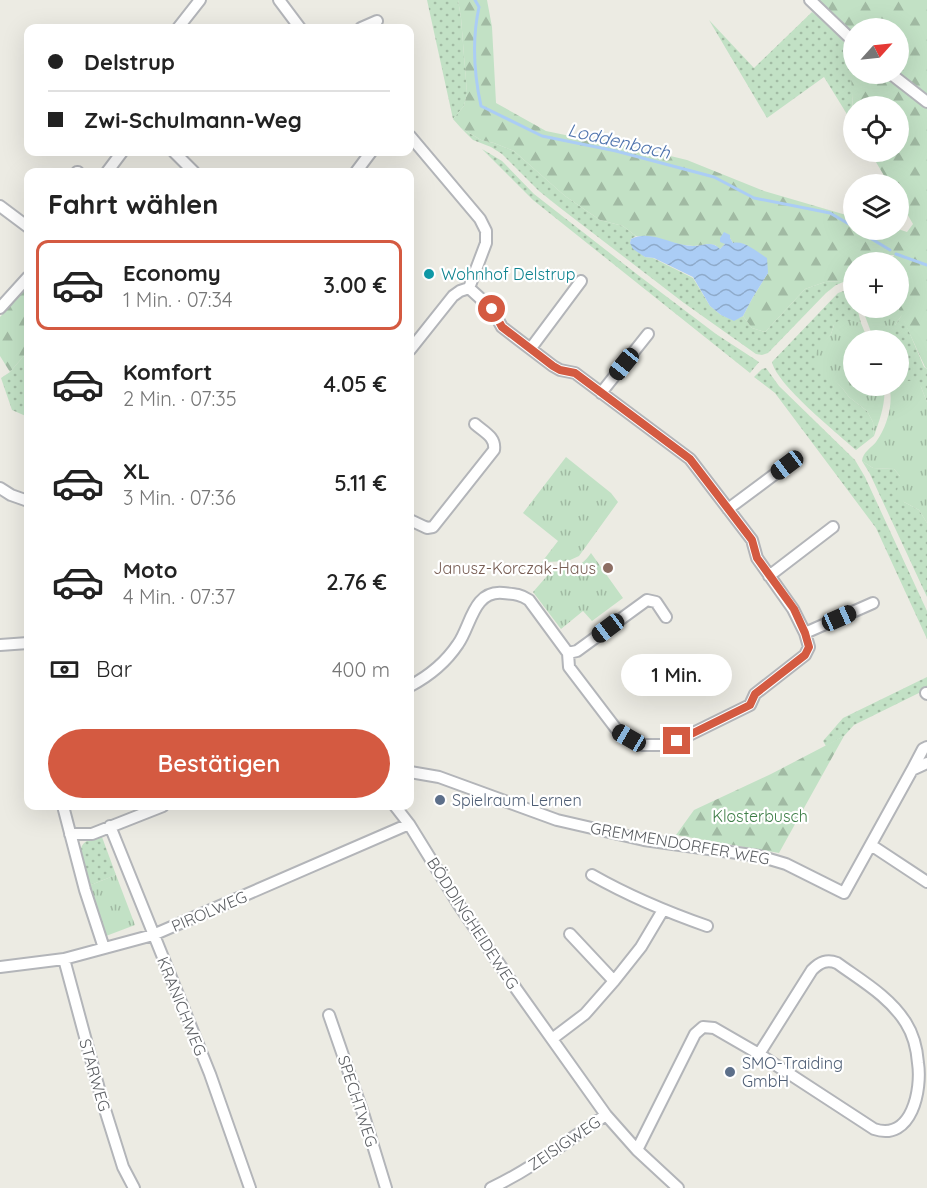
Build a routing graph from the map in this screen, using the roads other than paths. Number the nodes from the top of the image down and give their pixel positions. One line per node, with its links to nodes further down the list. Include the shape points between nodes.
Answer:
1 (200, 0): 5 (street)
2 (279, 0): 6 (street)
3 (810, 0): 8 (street)
4 (377, 21): 7 (street)
5 (181, 24)
6 (297, 24)
7 (371, 24)
8 (843, 32)
9 (904, 84): 10 (street)
10 (927, 102)
11 (414, 141): 18 (street, via 486,231 486,243)
12 (178, 156): 13 (street)
13 (190, 168)
14 (0, 206): 15 (street)
15 (24, 225)
16 (24, 281): 19 (street)
17 (581, 281): 22 (street)
18 (468, 288): 21 (street, via 453,296); 22 (street, via 492,309 502,327)
19 (0, 308)
20 (648, 334): 23 (street)
21 (414, 345)
22 (531, 348): 23 (street, via 553,366 575,373)
23 (601, 393): 28 (street, via 690,459)
24 (475, 424): 29 (street, via 493,439 494,450 433,527)
25 (787, 465): 28 (street)
26 (0, 488): 27 (street)
27 (24, 500)
28 (728, 508): 31 (street, via 752,540 757,558)
29 (414, 522)
30 (833, 527): 31 (street)
31 (770, 576): 34 (street, via 794,609)
32 (873, 603): 34 (street)
33 (666, 617): 37 (street, via 656,602 647,600 577,651)
34 (805, 633): 37 (street, via 809,647 805,655 755,694 750,705 661,745 642,745 617,730 569,667)
35 (24, 643): 36 (street)
36 (0, 645)
37 (568, 653): 38 (street, via 529,600 520,594 495,592 475,607 459,643 443,663)
38 (414, 684)
39 (927, 747): 41 (street)
40 (927, 763): 41 (street)
41 (912, 770): 49 (street)
42 (414, 773): 49 (street, GREMMENDORFER WEG, via 439,777 557,820 644,840 786,864 844,893)
43 (64, 810): 48 (street)
44 (152, 810): 47 (street)
45 (398, 810): 46 (street, BÖDDINGHEIDEWEG)
46 (409, 824): 55 (street, PIROLWEG); 61 (street, BÖDDINGHEIDEWEG, via 465,914)
47 (110, 826): 48 (street, via 92,834); 55 (street, KRANICHWEG)
48 (70, 834): 56 (street)
49 (871, 845): 51 (street)
50 (592, 875): 52 (street)
51 (927, 882)
52 (663, 910): 53 (street); 59 (street)
53 (706, 926)
54 (570, 934): 59 (street)
55 (153, 935): 56 (street, PIROLWEG); 66 (street, KRANICHWEG, via 210,1074)
56 (104, 948): 57 (street, PIROLWEG)
57 (63, 959): 58 (street, PIROLWEG); 65 (street, STARWEG, via 102,1100 123,1167)
58 (0, 967)
59 (614, 981): 61 (street, via 585,1014)
60 (329, 1015): 67 (street, SPECHTWEG)
61 (552, 1039): 63 (street, BÖDDINGHEIDEWEG)
62 (759, 1054): 62 (street, via 883,1132 904,1124 914,1103 919,1065 908,1025 890,1002 831,961 812,969); 64 (street, via 714,1028 703,1028 695,1034)
63 (606, 1115): 64 (street, BÖDDINGHEIDEWEG); 68 (street, ZEISIGWEG, via 538,1162)
64 (637, 1150): 69 (street, BÖDDINGHEIDEWEG)
65 (134, 1188)
66 (250, 1188)
67 (386, 1188)
68 (491, 1188)
69 (678, 1188)

